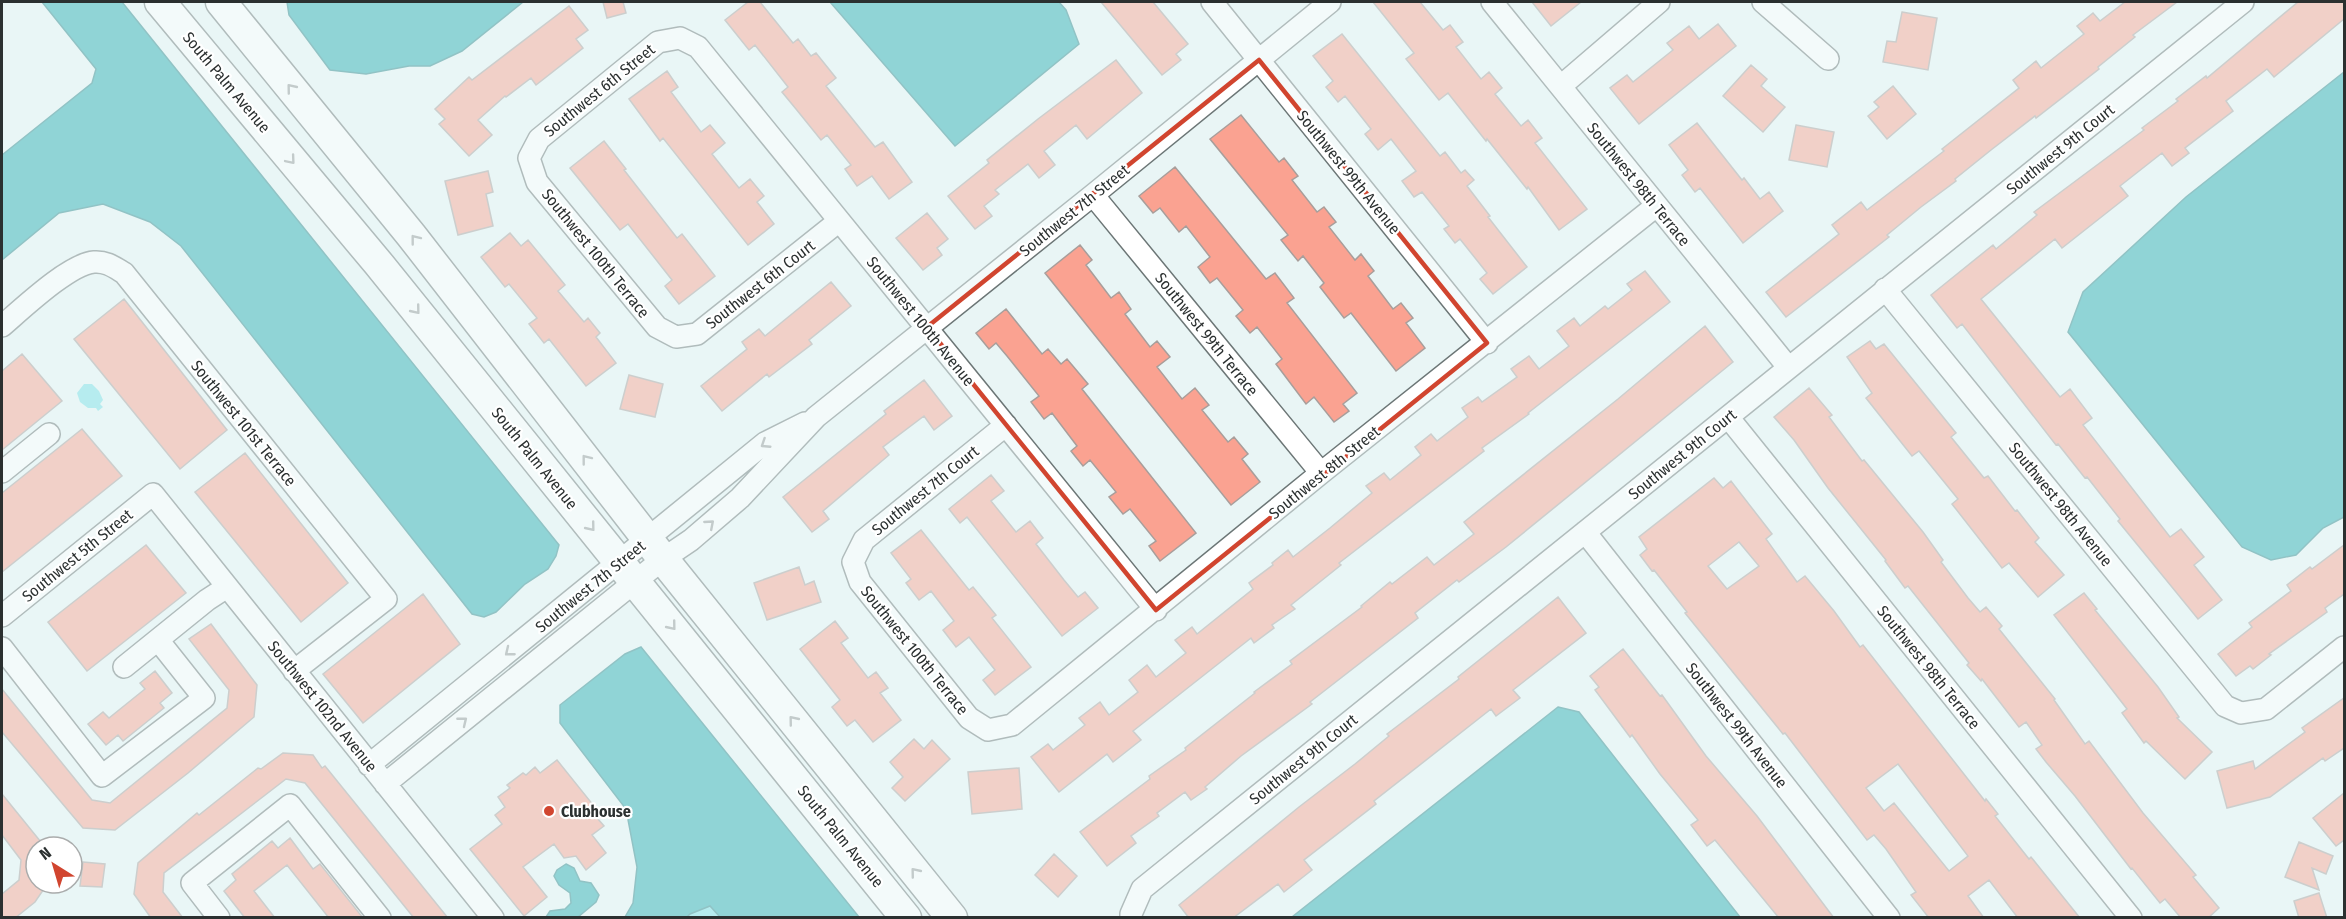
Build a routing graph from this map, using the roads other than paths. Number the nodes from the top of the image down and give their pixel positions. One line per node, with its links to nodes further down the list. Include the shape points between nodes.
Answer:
1 (160, 2): 33 (main road, South Palm Avenue, one-way to 33)
2 (221, 2): 31 (main road, one-way to 2, via 411,235)
3 (1212, 2): 11 (street, Southwest 99th Avenue)
4 (1330, 2): 11 (street, Southwest 7th Street)
5 (1492, 2): 12 (street, Southwest 98th Terrace)
6 (1659, 2): 12 (street)
7 (1763, 2): 10 (street)
8 (2243, 2): 17 (street, Southwest 9th Court)
9 (680, 38): 13 (street, Southwest 6th Street, via 658,42 649,49 539,139); 16 (street, Southwest 100th Avenue, via 698,47)
10 (1828, 59)
11 (1259, 60): 14 (street, Southwest 7th Street); 21 (street, Southwest 99th Avenue)
12 (1561, 86): 15 (street, Southwest 98th Terrace)
13 (529, 158): 20 (street, Southwest 100th Terrace, via 537,182 657,327)
14 (1093, 195): 19 (street, Southwest 7th Street); 28 (street, Southwest 99th Terrace)
15 (1656, 206): 21 (street, Southwest 8th Street); 22 (street, Southwest 98th Terrace)
16 (839, 221): 19 (street, Southwest 100th Avenue); 20 (street, Southwest 6th Court, via 696,334)
17 (1886, 289): 22 (street, Southwest 9th Court); 38 (street, Southwest 98th Avenue, via 2225,706 2241,714 2266,709)
18 (2, 326): 41 (street, Southwest 101st Terrace, via 77,267 109,263 124,273 386,599)
19 (927, 327): 23 (street, Southwest 7th Street); 25 (street, Southwest 100th Avenue)
20 (676, 337)
21 (1487, 343): 28 (street, Southwest 8th Street)
22 (1788, 367): 24 (street, Southwest 9th Court)
23 (816, 417): 31 (street, Southwest 7th Street, one-way to 31, via 765,443); 31 (street, Southwest 7th Street, one-way to 23, via 691,540 740,498)
24 (1728, 417): 30 (street, Southwest 9th Court); 56 (street, Southwest 98th Terrace)
25 (1006, 425): 32 (street, Southwest 7th Court, via 864,540); 35 (street, Southwest 100th Avenue)
26 (49, 434): 27 (street)
27 (2, 472)
28 (1321, 473): 35 (street, Southwest 8th Street)
29 (153, 494): 34 (street, Southwest 102nd Avenue); 36 (street, Southwest 5th Street)
30 (1585, 532): 49 (street, Southwest 9th Court, via 1142,889); 55 (street, Southwest 99th Avenue)
31 (655, 549): 33 (street, Southwest 7th Street); 54 (main road, one-way to 31)
32 (853, 562): 45 (street, Southwest 100th Terrace, via 860,582 969,718)
33 (628, 571): 42 (street, Southwest 7th Street, one-way to 42); 43 (street, Southwest 7th Street); 53 (main road, South Palm Avenue, one-way to 53)
34 (227, 587): 37 (street); 41 (street, Southwest 102nd Avenue)
35 (1155, 610): 45 (street, Southwest 8th Street, via 1012,725)
36 (2, 616)
37 (158, 640): 39 (street, via 204,698 102,776); 40 (street)
38 (2344, 647)
39 (2, 648)
40 (124, 667)
41 (294, 671): 47 (street, Southwest 102nd Avenue)
42 (481, 675): 43 (street); 44 (street, Southwest 7th Street)
43 (497, 693): 46 (street, Southwest 7th Street, one-way to 43)
44 (414, 729): 46 (street); 47 (street, Southwest 7th Street)
45 (988, 729)
46 (430, 748): 48 (street, Southwest 7th Street)
47 (369, 765): 48 (street, Southwest 102nd Avenue)
48 (385, 784): 52 (street, Southwest 102nd Avenue)
49 (1131, 916)
50 (219, 918): 51 (street, via 192,883 290,805)
51 (380, 918)
52 (493, 918)
53 (906, 918)
54 (952, 918)
55 (1889, 918)
56 (2131, 918)

